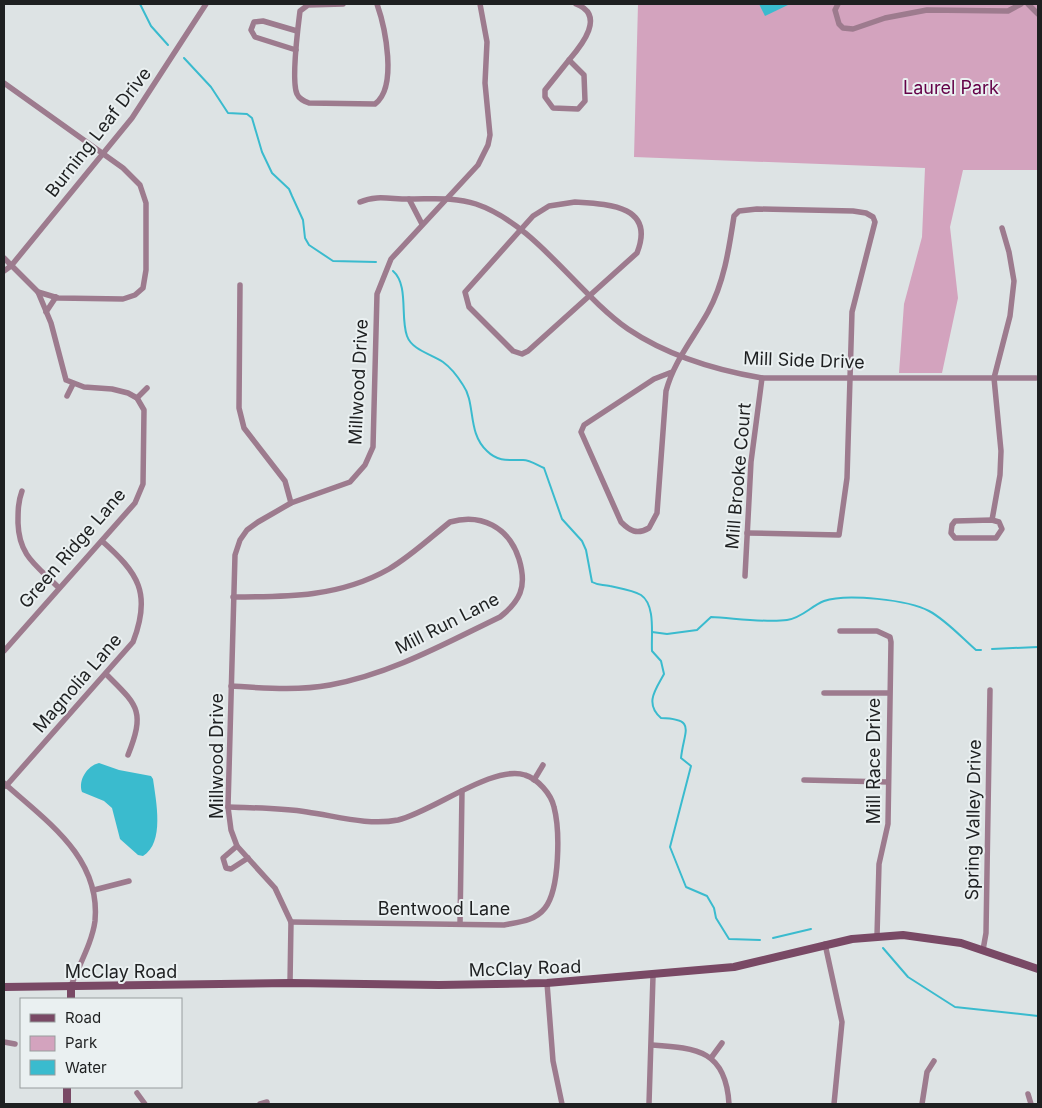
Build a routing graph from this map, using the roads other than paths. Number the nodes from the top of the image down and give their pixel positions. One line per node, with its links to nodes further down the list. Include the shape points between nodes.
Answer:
1 (206, 4): 14 (street, Burning Leaf Drive, via 162,74)
2 (343, 4): 10 (street, via 303,8)
3 (377, 4): 11 (street, via 387,42 386,89 382,99 375,104 309,103 302,100 295,89)
4 (480, 4): 15 (street, Millwood Drive, via 487,42 485,83 490,135 478,165)
5 (576, 4): 12 (street, via 588,14 591,28)
6 (838, 4): 7 (street, via 835,10 839,24 853,29 920,11 1008,11)
7 (1021, 4)
8 (1028, 4): 9 (street)
9 (1038, 14)
10 (297, 31): 11 (street); 11 (street, via 263,21 254,22 251,30 255,37)
11 (296, 50)
12 (569, 60): 12 (street, via 545,90 545,97 552,108 578,109 585,101 584,75)
13 (4, 83): 14 (street)
14 (104, 154): 22 (street, Burning Leaf Drive); 27 (street, via 140,186 146,203 143,288 123,299)
15 (447, 198): 16 (street, Mill Side Drive); 18 (street, Millwood Drive); 20 (street, Mill Side Drive, via 492,211)
16 (409, 199): 17 (street, Mill Side Drive, via 370,197); 18 (street)
17 (360, 202)
18 (422, 224): 40 (street, Millwood Drive, via 391,259 377,294 373,447 365,464 350,482)
19 (1002, 228): 33 (street, via 1010,252 1014,281 1010,316)
20 (520, 229): 26 (street, Mill Side Drive); 26 (street, via 549,206 575,202 612,205 630,211 638,222 641,237 637,253); 26 (street, via 466,292 469,307 512,351 522,354 528,351)
21 (4, 258): 22 (street)
22 (10, 266): 23 (street, Burning Leaf Drive); 25 (street)
23 (4, 271)
24 (240, 285): 40 (street, via 239,408 244,428 285,481)
25 (38, 292): 27 (street); 28 (street)
26 (589, 296): 29 (street, Mill Side Drive, via 628,329)
27 (56, 297): 28 (street)
28 (46, 312): 35 (street, via 66,380)
29 (680, 356): 30 (street); 31 (street, Mill Side Drive, via 721,371); 32 (street, via 716,294 728,256 734,216 739,211 866,213 875,222 852,312)
30 (672, 372): 30 (street, via 654,379 584,425 581,432 621,522 636,532 649,528 657,513 666,391)
31 (762, 378): 32 (street, Mill Side Drive); 42 (street, Mill Brooke Court, via 751,462)
32 (850, 378): 33 (street, Mill Side Drive); 42 (street, via 846,478 839,535)
33 (994, 378): 34 (street, Mill Side Drive); 41 (street, via 1001,451)
34 (1036, 378)
35 (73, 384): 37 (street); 38 (street, via 120,391)
36 (147, 388): 38 (street)
37 (67, 396)
38 (137, 398): 43 (street, Green Ridge Lane, via 144,410 143,484 135,503)
39 (22, 491): 45 (street, via 17,503 18,541 27,556)
40 (291, 503): 46 (street, Millwood Drive, via 258,522 240,540 235,555)
41 (992, 520): 41 (street, via 955,521 951,533 956,538 996,538 1002,529 999,522)
42 (747, 533): 44 (street, Mill Brooke Court)
43 (102, 541): 45 (street, Green Ridge Lane); 49 (street, Magnolia Lane, via 135,576 141,602 140,623 133,642)
44 (745, 576)
45 (58, 587): 48 (street, Green Ridge Lane)
46 (233, 597): 50 (street, Millwood Drive); 50 (street, Mill Run Lane, via 313,595 343,589 390,568 450,522 460,519 485,521 501,530 510,540 522,569 521,592 513,606 500,617 398,665 329,685 287,689)
47 (840, 631): 52 (street, Mill Race Drive, via 877,631 890,636)
48 (4, 651)
49 (106, 674): 54 (street, via 134,702 137,712 135,736); 59 (street, Magnolia Lane)
50 (231, 686): 61 (street, Millwood Drive)
51 (990, 690): 70 (street, Spring Valley Drive, via 986,933)
52 (889, 692): 53 (street); 58 (street, Mill Race Drive)
53 (824, 693)
54 (128, 755)
55 (543, 765): 56 (street)
56 (534, 780): 60 (street, via 520,774 502,774); 67 (street, Bentwood Lane, via 550,795 554,806 553,893 544,909 527,921 504,925)
57 (804, 780): 58 (street)
58 (888, 782): 68 (street, Mill Race Drive, via 888,833 880,864)
59 (5, 784): 65 (street, via 63,835 79,857)
60 (462, 791): 61 (street, via 428,809 397,820 372,822 306,812); 67 (street)
61 (228, 807): 62 (street, Millwood Drive)
62 (237, 846): 63 (street, Millwood Drive); 63 (street, via 223,858 226,868 231,870)
63 (248, 858): 66 (street, Millwood Drive, via 274,888)
64 (129, 881): 65 (street)
65 (94, 890): 75 (street, via 93,930)
66 (291, 922): 67 (street, Bentwood Lane); 73 (street, Millwood Drive)
67 (460, 924)
68 (877, 936): 69 (main road, McClay Road); 70 (main road, McClay Road, via 924,936)
69 (825, 944): 72 (main road, McClay Road, via 734,967); 94 (street, via 842,1022)
70 (983, 950): 71 (main road, McClay Road)
71 (1038, 969)
72 (653, 976): 74 (main road, McClay Road); 81 (street)
73 (290, 983): 74 (main road, McClay Road); 75 (main road, McClay Road)
74 (547, 984): 91 (street, via 553,1061)
75 (71, 986): 76 (main road, McClay Road); 77 (main road)
76 (4, 987)
77 (71, 998)
78 (4, 1042): 80 (street)
79 (722, 1043): 82 (street)
80 (15, 1044)
81 (652, 1045): 82 (street, via 695,1050); 92 (street)
82 (711, 1058): 93 (street, via 723,1070)
83 (934, 1061): 95 (street, via 927,1072)
84 (67, 1088): 88 (main road)
85 (137, 1093): 89 (street)
86 (1028, 1094): 96 (street)
87 (267, 1102): 90 (street)
88 (67, 1104)
89 (146, 1104)
90 (260, 1104)
91 (562, 1104)
92 (649, 1104)
93 (730, 1104)
94 (834, 1104)
95 (922, 1104)
96 (1031, 1104)

